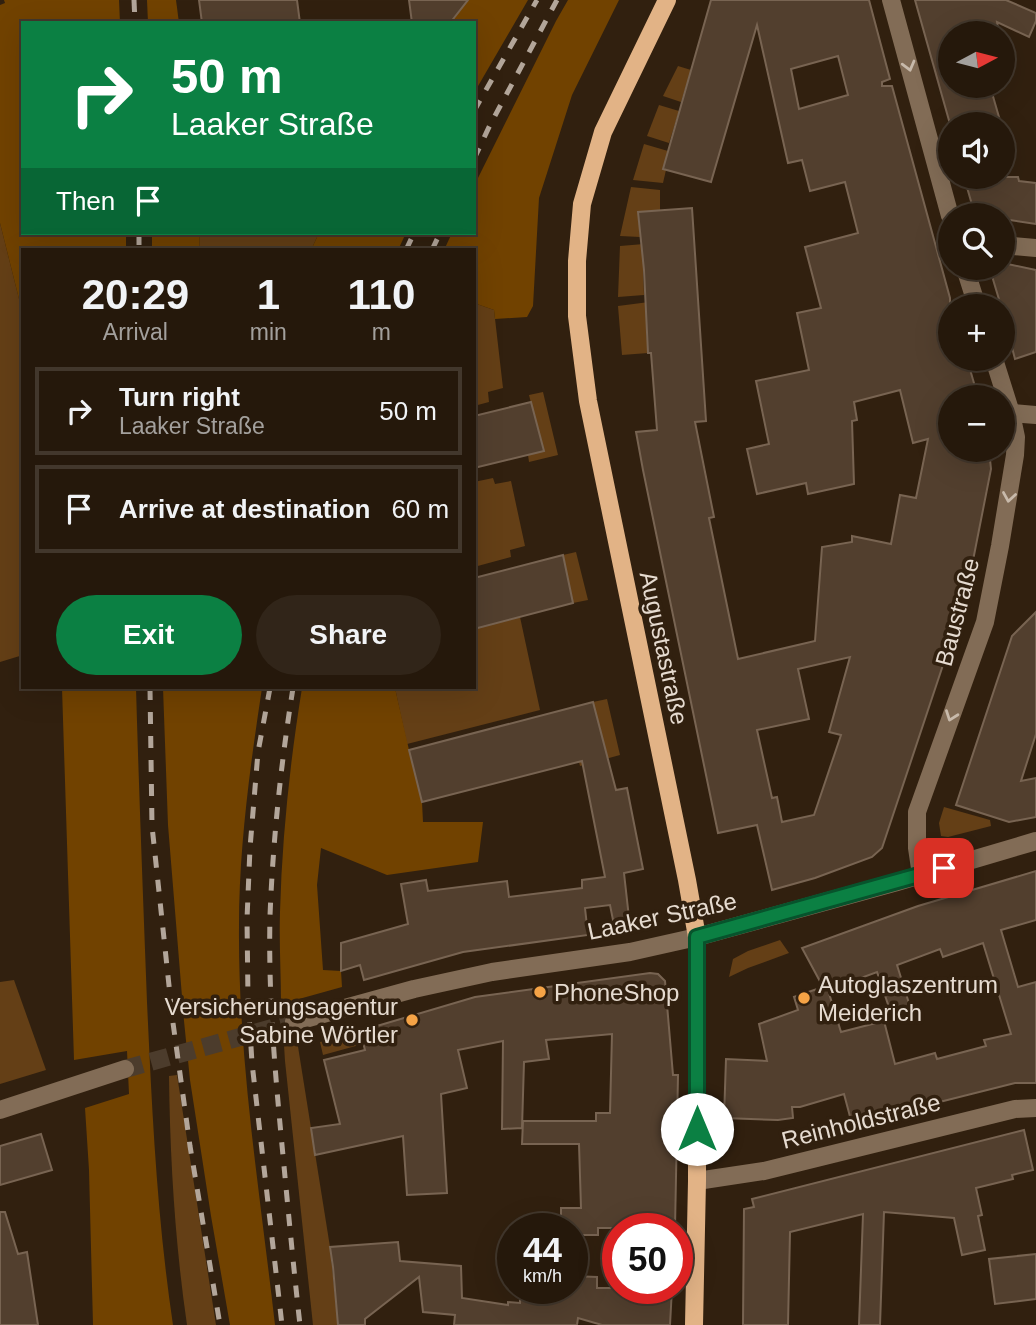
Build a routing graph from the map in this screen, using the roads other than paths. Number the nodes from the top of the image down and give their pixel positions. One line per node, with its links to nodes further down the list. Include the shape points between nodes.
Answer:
1 (667, 0): 13 (main road, Augustastraße, via 603,132 582,204 577,316 588,401)
2 (891, 0): 3 (street, one-way to 3)
3 (946, 203)
4 (1015, 246): 5 (street)
5 (1036, 248)
6 (1015, 413): 7 (street)
7 (1036, 415)
8 (1015, 432): 9 (street, Baustraße, one-way to 9)
9 (1015, 455)
10 (1014, 462): 12 (street, Baustraße, one-way to 12, via 985,622 917,811)
11 (1036, 841): 12 (street, Laaker Straße)
12 (921, 875): 13 (street, Laaker Straße)
13 (697, 937): 14 (street, Laaker Straße, via 630,952 492,972); 18 (main road, Augustastraße)
14 (294, 1022)
15 (125, 1069): 17 (street)
16 (1036, 1108): 18 (street, Reinholdstraße, via 1015,1109 764,1171)
17 (0, 1110)
18 (697, 1181): 19 (main road, Augustastraße)
19 (694, 1325)

